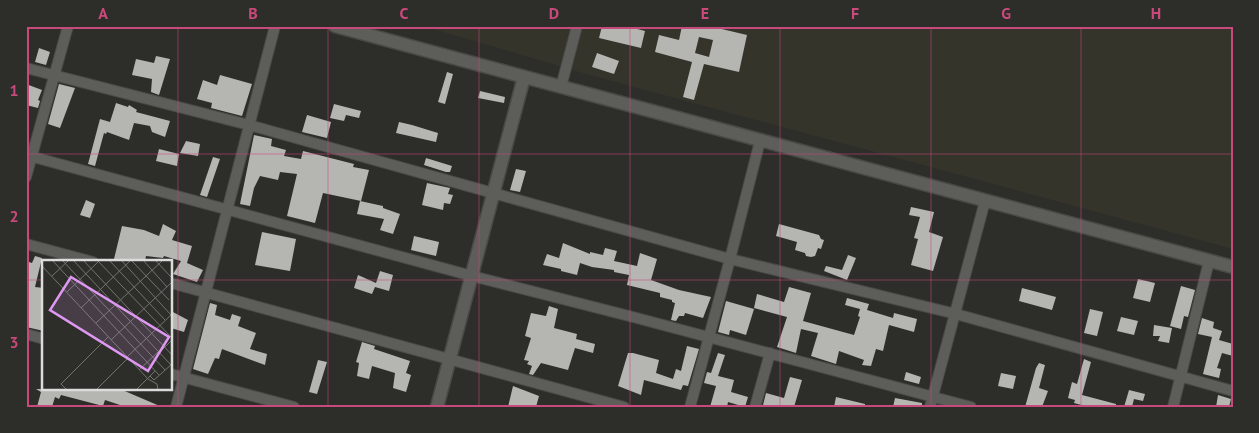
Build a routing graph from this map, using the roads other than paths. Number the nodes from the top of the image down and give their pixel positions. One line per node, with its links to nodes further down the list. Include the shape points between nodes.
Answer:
1 (68, 26): 6 (street)
2 (275, 26): 9 (street)
3 (335, 26): 7 (street)
4 (578, 26): 8 (street)
5 (26, 68): 6 (street)
6 (54, 75): 9 (street); 11 (street)
7 (524, 77): 8 (street); 13 (street)
8 (561, 87): 10 (street)
9 (249, 125): 13 (street); 15 (street)
10 (760, 140): 14 (street); 17 (street)
11 (29, 156): 12 (street); 15 (street)
12 (26, 177)
13 (493, 194): 17 (street); 21 (street)
14 (985, 201): 19 (street); 24 (street)
15 (229, 209): 21 (street); 23 (street)
16 (26, 244): 18 (street)
17 (730, 259): 24 (street); 26 (street)
18 (86, 260)
19 (1209, 261): 20 (street); 32 (street)
20 (1233, 267)
21 (472, 276): 26 (street); 29 (street)
22 (172, 283): 23 (street)
23 (206, 292): 29 (street); 31 (street)
24 (956, 314): 32 (street); 34 (street)
25 (26, 334): 27 (street)
26 (708, 337): 28 (street); 39 (street)
27 (42, 338)
28 (770, 353): 34 (street); 40 (street)
29 (449, 360): 37 (street); 38 (street)
30 (172, 374): 31 (street)
31 (183, 377): 35 (street); 36 (street)
32 (1180, 377): 33 (street); 42 (street)
33 (1233, 391)
34 (931, 402): 41 (street)
35 (176, 407)
36 (294, 407)
37 (437, 407)
38 (624, 407)
39 (690, 407)
40 (756, 407)
41 (971, 407)
42 (1173, 407)

